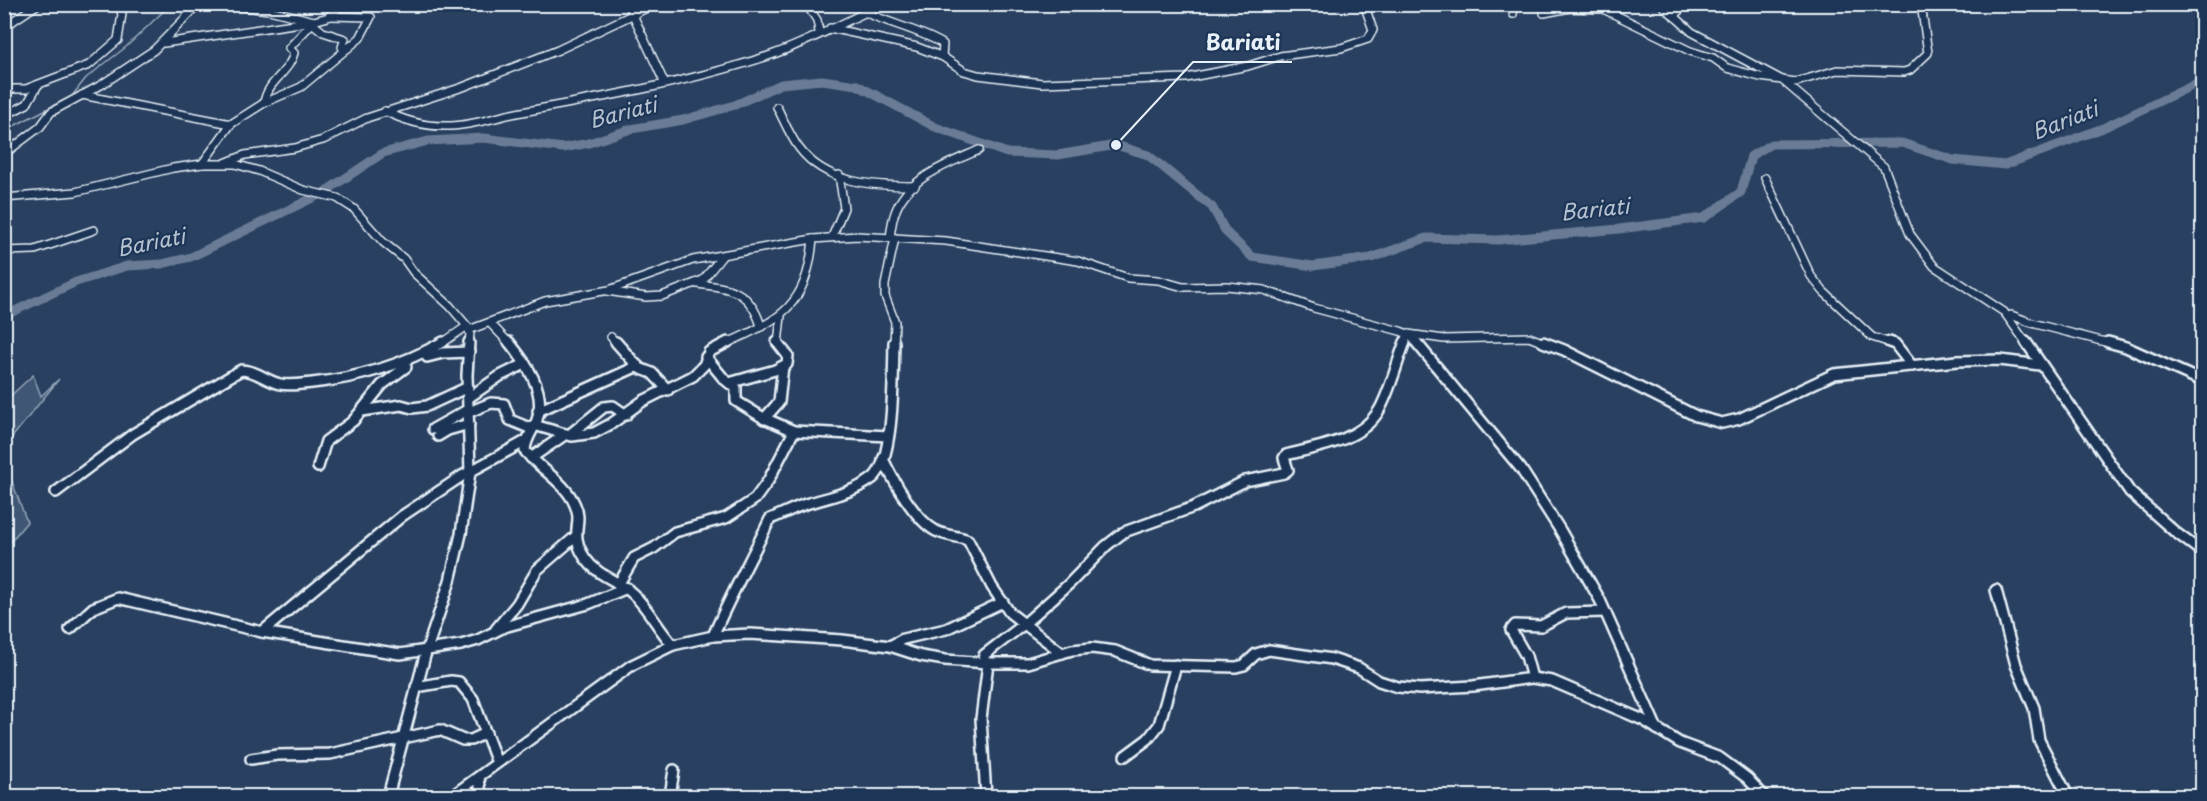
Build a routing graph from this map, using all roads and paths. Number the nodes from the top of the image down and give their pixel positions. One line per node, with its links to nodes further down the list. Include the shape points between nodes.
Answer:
1 (38, 4): 26 (street)
2 (118, 4): 34 (street, via 122,19 116,44 89,65)
3 (199, 4): 29 (street)
4 (219, 4): 25 (street, via 269,10)
5 (343, 4): 23 (street)
6 (628, 4): 21 (street)
7 (655, 4): 21 (street)
8 (806, 4): 28 (street, via 817,20)
9 (883, 4): 19 (street)
10 (1364, 4): 31 (street, via 1373,30 1368,39 1334,50 1280,56 1186,78 1028,83 964,70)
11 (1515, 4): 22 (street)
12 (1593, 4): 18 (street)
13 (1661, 4): 24 (street)
14 (1683, 4): 24 (street)
15 (1843, 4): 16 (street)
16 (1858, 4)
17 (1921, 4): 32 (street, via 1928,52 1910,70 1845,70 1821,73 1798,82)
18 (1605, 9): 20 (street, via 1570,8); 32 (street, via 1732,70)
19 (863, 11): 27 (street); 31 (street, via 933,36 942,44)
20 (1544, 13)
21 (632, 14): 33 (street); 39 (street, via 558,50 463,87)
22 (1513, 14)
23 (330, 16): 25 (street); 30 (street, via 372,17 364,34)
24 (1675, 17): 32 (street, via 1692,32)
25 (313, 22): 29 (street); 30 (street, via 323,32 345,39 342,47); 37 (street, via 289,48 294,53 292,61 269,86)
26 (4, 27)
27 (830, 27): 28 (street); 31 (street)
28 (819, 32): 33 (street, via 756,59)
29 (164, 43): 36 (street)
30 (348, 48): 37 (street, via 299,89)
31 (942, 56)
32 (1779, 79): 58 (street, via 1887,170 1907,231 1924,257)
33 (664, 82): 39 (street, via 514,113 486,124 431,125 401,120)
34 (38, 85): 35 (street); 40 (street, via 27,104)
35 (4, 89)
36 (82, 95): 41 (street); 43 (street, via 46,116 40,126)
37 (264, 103): 41 (street)
38 (777, 107): 46 (street, via 802,153)
39 (385, 111): 44 (street, via 317,142 245,155)
40 (4, 116)
41 (231, 124): 45 (street)
42 (979, 150): 48 (street, via 935,170)
43 (4, 154)
44 (225, 163): 45 (street); 62 (street, via 337,198 363,217)
45 (202, 164): 49 (street, via 75,192)
46 (839, 175): 48 (street, via 873,186); 51 (street, via 846,207)
47 (1765, 178): 72 (street, via 1811,276 1872,337 1895,344)
48 (915, 186): 52 (street, via 898,205)
49 (4, 198)
50 (94, 230): 54 (street, via 35,250)
51 (832, 237): 52 (street); 53 (street)
52 (892, 238): 63 (street, via 946,241 1078,261 1128,278 1183,287 1264,290); 86 (street, via 885,285 895,322)
53 (813, 239): 55 (street); 59 (street, via 805,278)
54 (4, 252)
55 (723, 255): 56 (street); 57 (street, via 677,264)
56 (696, 284): 57 (street, via 656,297); 61 (street, via 747,296)
57 (606, 291): 60 (street, via 545,301)
58 (2004, 312): 69 (street); 73 (street, via 2126,347)
59 (781, 316): 61 (street); 71 (street, via 776,342 788,358)
60 (490, 323): 62 (street); 68 (street)
61 (761, 326): 66 (street)
62 (468, 328): 65 (street); 67 (street)
63 (1408, 334): 72 (street, via 1444,339 1529,337 1564,350 1696,416 1722,423 1739,419 1833,374); 98 (street, via 1531,483); 99 (street, via 1372,421 1342,441 1286,455 1288,470 1284,473 1245,481 1194,507 1125,532)
64 (611, 338): 70 (street)
65 (469, 352): 67 (street); 76 (street)
66 (706, 357): 74 (street); 75 (street, via 695,373)
67 (415, 359): 78 (street, via 382,385); 92 (street, via 352,376 292,384 272,382 257,371 241,370 133,434)
68 (525, 364): 76 (street); 79 (street, via 536,383)
69 (2040, 365): 72 (street, via 1981,360); 94 (street, via 2130,492)
70 (638, 366): 75 (street, via 652,373); 79 (street)
71 (783, 366): 74 (street); 81 (street, via 780,400 774,413)
72 (1912, 366)
73 (2202, 381)
74 (729, 382): 81 (street, via 737,390 736,401)
75 (668, 390): 80 (street, via 651,396)
76 (468, 392): 77 (street); 78 (street, via 427,406)
77 (469, 410): 82 (street); 82 (street, via 435,433); 83 (street, via 491,403 504,404 510,420)
78 (362, 411): 90 (street, via 326,441)
79 (538, 411): 83 (street)
80 (626, 415): 85 (street, via 594,433 582,437); 85 (street, via 613,406 604,407)
81 (764, 419): 84 (street)
82 (469, 424): 91 (street)
83 (533, 427): 85 (street); 87 (street)
84 (794, 431): 86 (street); 95 (street, via 755,500 726,518 682,529 642,553 628,565)
85 (568, 435): 89 (street)
86 (888, 436): 88 (street)
87 (526, 441): 89 (street, via 525,451); 91 (street)
88 (883, 458): 97 (street, via 888,473 926,525 968,540); 103 (street, via 874,477 860,486 770,519)
89 (531, 459): 93 (street, via 577,506)
90 (318, 467)
91 (470, 472): 102 (street, via 445,485 384,531); 106 (street, via 450,581)
92 (56, 492)
93 (575, 537): 95 (street, via 593,569); 101 (street, via 537,570)
94 (2202, 552)
95 (622, 587): 101 (street, via 588,604); 104 (street)
96 (1996, 590): 126 (street, via 2016,665 2034,708 2039,740)
97 (1003, 602): 99 (street); 105 (street, via 946,629)
98 (1605, 612): 110 (street, via 1566,613 1541,626 1515,624 1511,630 1526,656); 112 (street)
99 (1023, 625): 107 (street); 108 (street, via 984,655)
100 (70, 628): 102 (street, via 93,608 117,598)
101 (495, 631): 106 (street, via 478,640)
102 (262, 632): 106 (street, via 389,654)
103 (713, 636): 104 (street); 105 (street, via 750,634)
104 (673, 645): 117 (street, via 632,665)
105 (890, 645): 108 (street, via 929,657)
106 (426, 652): 111 (street)
107 (1062, 653): 108 (street, via 1028,663); 109 (street, via 1092,648 1115,651 1150,665)
108 (988, 663): 124 (street, via 981,719)
109 (1176, 665): 110 (street, via 1236,667 1269,650 1332,659 1398,687 1473,686); 115 (street, via 1164,713 1154,733)
110 (1532, 678): 112 (street, via 1552,681)
111 (416, 687): 113 (street, via 459,682 473,699); 114 (street)
112 (1658, 729): 125 (street, via 1730,764)
113 (486, 733): 114 (street, via 463,740 440,730); 117 (street)
114 (402, 740): 116 (street, via 330,754); 120 (street)
115 (1125, 756)
116 (251, 759)
117 (497, 764): 119 (street)
118 (674, 770): 123 (street)
119 (479, 777): 121 (street); 122 (street)
120 (388, 796)
121 (452, 796)
122 (481, 796)
123 (670, 796)
124 (986, 796)
125 (1764, 796)
126 (2068, 796)

